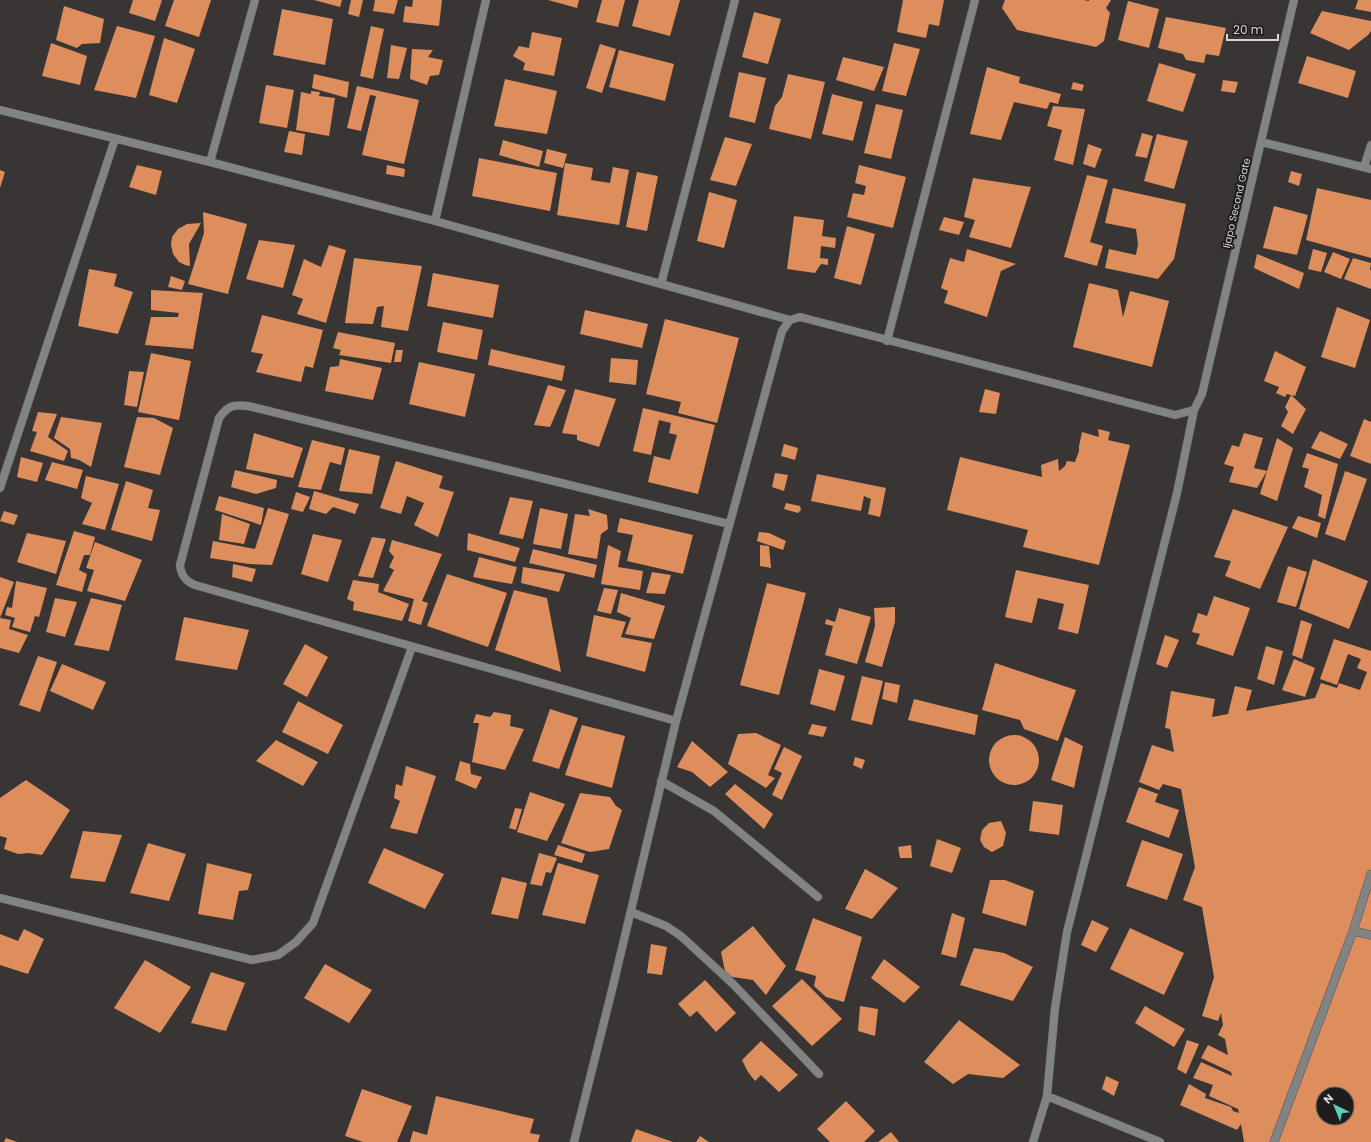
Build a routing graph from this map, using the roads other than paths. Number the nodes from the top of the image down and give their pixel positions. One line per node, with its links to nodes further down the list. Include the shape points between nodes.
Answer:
1 (255, 0): 10 (street)
2 (486, 0): 12 (street)
3 (735, 0): 13 (street)
4 (975, 0): 15 (street)
5 (1294, 0): 8 (street, Ijapo Second Gate)
6 (0, 110): 7 (street)
7 (115, 139): 10 (street); 17 (street)
8 (1261, 142): 11 (street); 16 (street, Ijapo Second Gate, via 1202,394)
9 (1371, 145): 11 (street)
10 (210, 162): 12 (street)
11 (1367, 168)
12 (436, 221): 13 (street)
13 (661, 284): 14 (street)
14 (790, 320): 15 (street, via 800,317); 18 (street, via 782,331)
15 (887, 341): 16 (street, via 1175,415)
16 (1194, 410): 29 (street, Ijapo Second Gate, via 1177,493 1067,932 1055,1008)
17 (0, 488)
18 (729, 524): 19 (street, via 248,406 236,405 226,409 219,418 180,565 181,574 195,585); 20 (street)
19 (412, 647): 20 (street); 24 (street, via 314,923 296,942 278,955 252,960)
20 (676, 722): 21 (street)
21 (661, 781): 23 (street, via 714,811); 25 (street)
22 (1371, 874): 26 (street)
23 (818, 897)
24 (0, 898)
25 (631, 912): 28 (street, via 666,926 681,936 733,984); 30 (street)
26 (1353, 931): 27 (street); 33 (street)
27 (1371, 936)
28 (819, 1074)
29 (1047, 1096): 31 (street, Ijapo Second Gate); 32 (street)
30 (574, 1142)
31 (1033, 1142)
32 (1160, 1142)
33 (1274, 1142)

